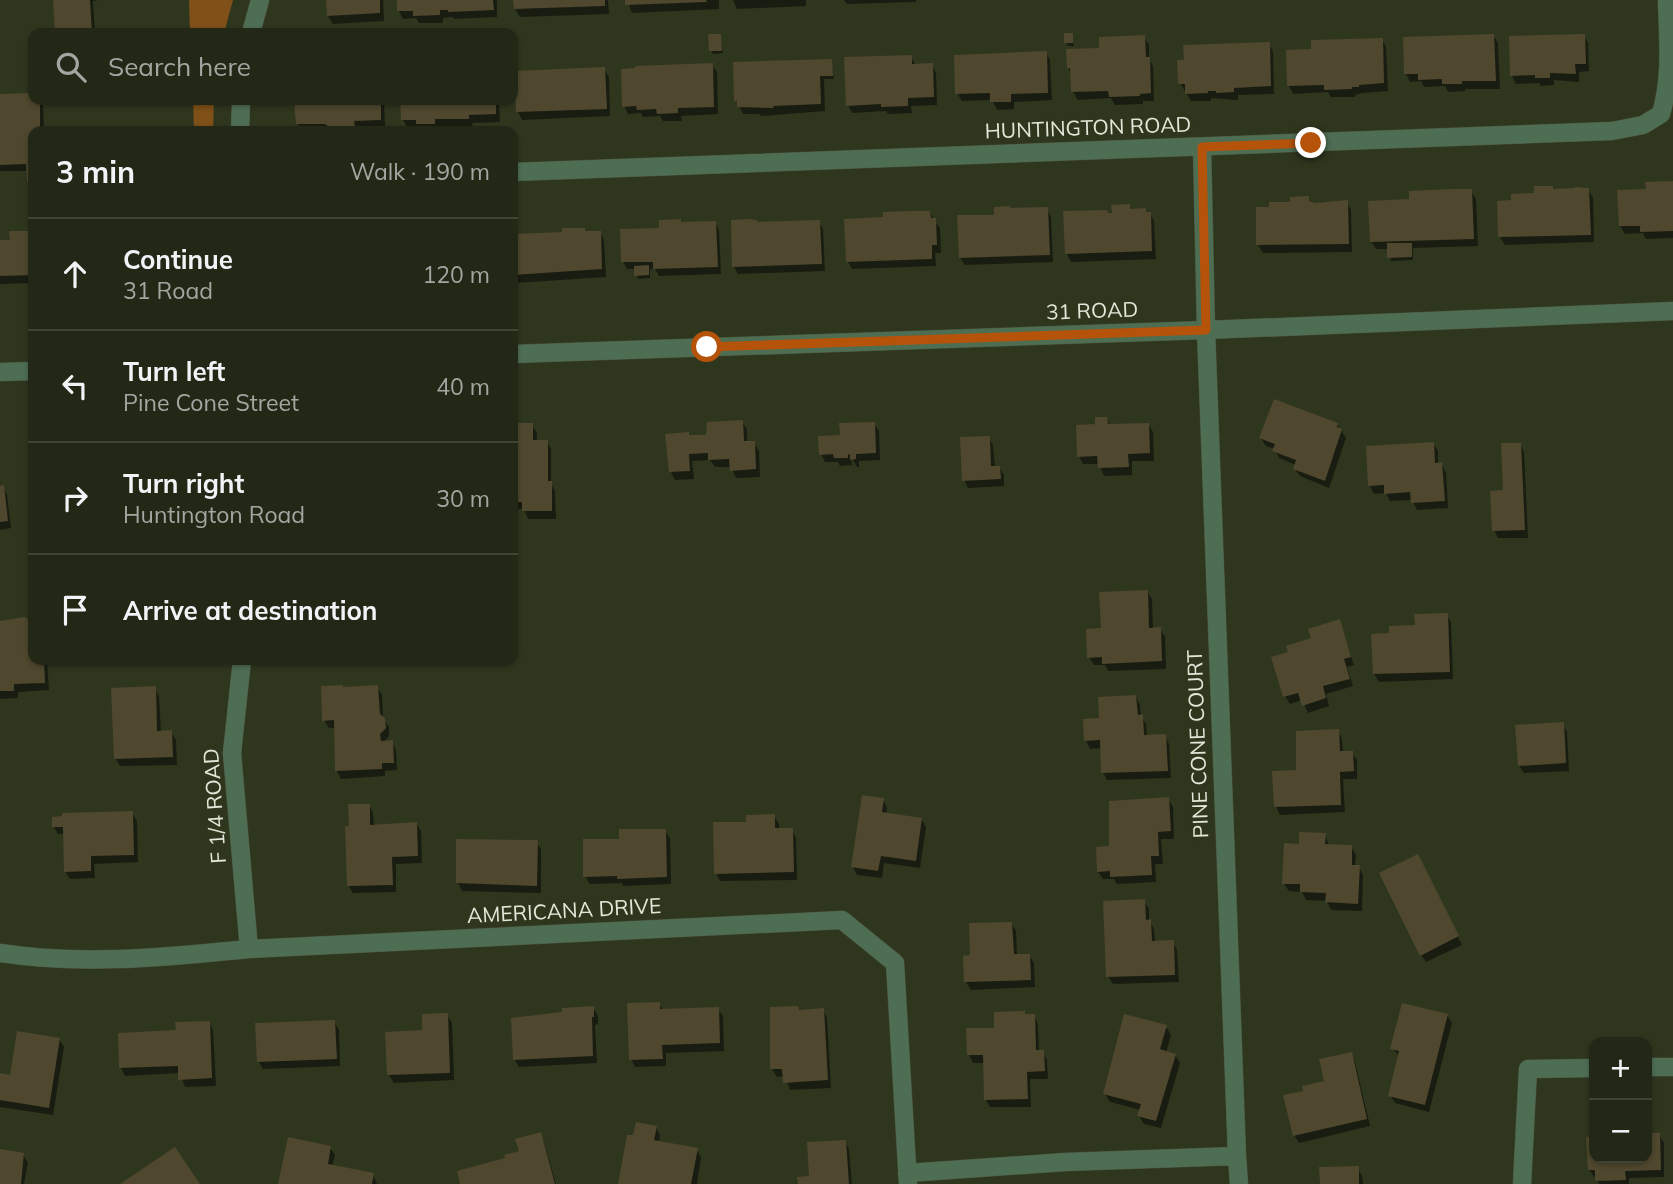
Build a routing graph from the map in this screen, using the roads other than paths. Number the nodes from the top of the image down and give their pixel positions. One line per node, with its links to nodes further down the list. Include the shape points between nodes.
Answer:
1 (260, 0): 3 (street)
2 (1667, 0): 6 (street, HUNTINGTON ROAD, via 1667,94 1661,114 1643,125 1612,131)
3 (252, 28)
4 (241, 105): 5 (street)
5 (240, 126)
6 (1202, 147): 7 (street, HUNTINGTON ROAD); 9 (street, PINE CONE COURT)
7 (518, 172)
8 (1673, 311): 9 (street, 31 ROAD)
9 (1206, 330): 10 (street, 31 ROAD); 19 (street, PINE CONE COURT)
10 (518, 354)
11 (28, 371): 12 (street)
12 (0, 372)
13 (241, 665): 14 (street, F 1/4 ROAD, via 232,753)
14 (249, 949): 15 (street, AMERICANA DRIVE, via 98,960); 20 (street, AMERICANA DRIVE, via 842,920 895,963)
15 (0, 953)
16 (1652, 1067): 17 (street)
17 (1673, 1067)
18 (1589, 1068): 22 (street, via 1528,1069)
19 (1237, 1156): 20 (street, via 1065,1162); 21 (street, PINE CONE COURT)
20 (908, 1178)
21 (1239, 1184)
22 (1522, 1184)

